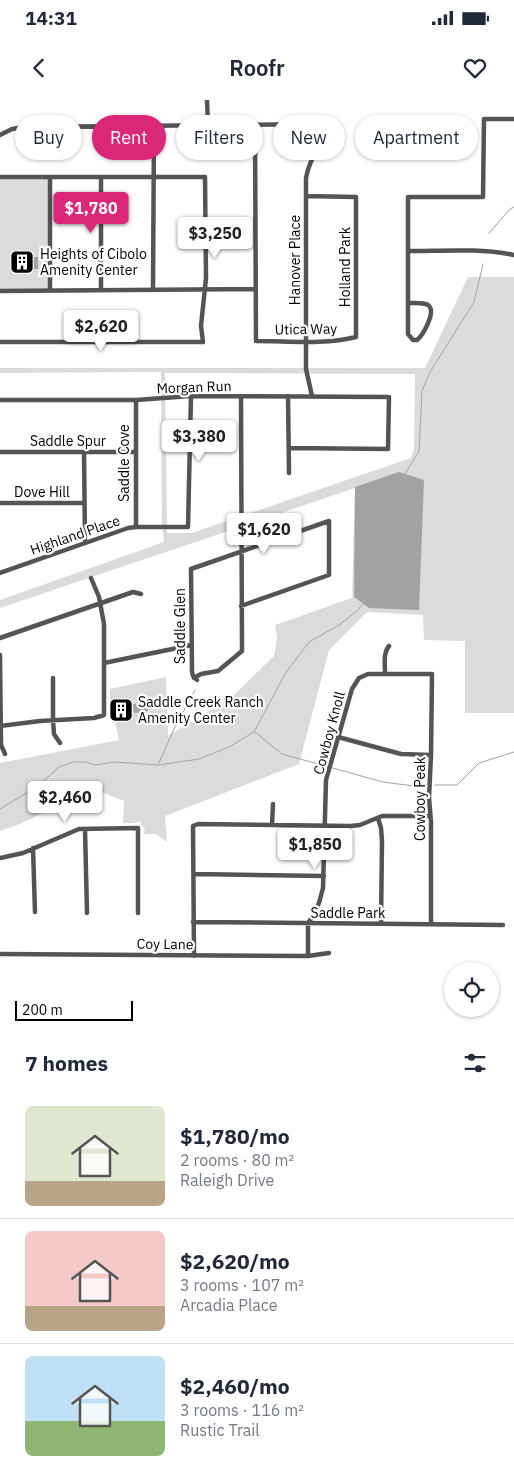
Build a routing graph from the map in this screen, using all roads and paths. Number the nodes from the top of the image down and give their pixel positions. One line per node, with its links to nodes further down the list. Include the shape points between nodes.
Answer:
1 (207, 100): 2 (street)
2 (208, 115)
3 (514, 119): 14 (street, via 484,119 483,197 408,197)
4 (263, 125): 13 (street, Hanover Place, via 318,124 318,142 308,167)
5 (92, 126): 6 (street, via 24,127)
6 (0, 135)
7 (153, 160): 12 (street)
8 (255, 160): 19 (street)
9 (0, 177): 10 (street)
10 (50, 178): 11 (street); 21 (street)
11 (101, 178): 12 (street); 16 (street)
12 (152, 178): 17 (street); 18 (street, via 205,177)
13 (306, 196): 23 (street, Holland Park, via 356,197); 24 (street, Hanover Place)
14 (408, 251): 15 (street, via 480,250); 22 (street)
15 (514, 255)
16 (101, 290): 17 (street); 21 (street)
17 (152, 290): 18 (street)
18 (205, 290): 19 (street); 25 (street, via 202,342)
19 (256, 290): 24 (street, Utica Way, via 256,341)
20 (0, 291): 21 (street)
21 (50, 291)
22 (408, 303): 22 (street, via 408,334 417,340 432,313 428,305)
23 (356, 337): 24 (street, Utica Way, via 339,341)
24 (306, 341): 29 (street, Hanover Place)
25 (0, 342)
26 (191, 396): 27 (street, Morgan Run); 31 (street, Morgan Run); 39 (street, Highland Place, via 188,527)
27 (240, 396): 28 (street, Morgan Run); 41 (street)
28 (288, 396): 29 (street, Morgan Run); 32 (street)
29 (312, 396): 32 (street, Morgan Run, via 389,397 388,449)
30 (0, 400): 31 (street, Morgan Run)
31 (136, 400): 35 (street, Saddle Cove)
32 (289, 448): 36 (street)
33 (0, 452): 34 (street, Saddle Spur)
34 (84, 452): 35 (street, Saddle Spur); 38 (street)
35 (136, 452): 39 (street, Saddle Cove)
36 (289, 472)
37 (0, 503): 38 (street, Dove Hill)
38 (84, 503): 40 (street)
39 (136, 527): 40 (street, Highland Place)
40 (85, 543): 42 (street, Highland Place)
41 (241, 552): 46 (street); 46 (street, via 330,522 329,575); 48 (street, Saddle Glen, via 191,569)
42 (0, 573)
43 (91, 578): 45 (street)
44 (141, 594): 45 (street, via 132,592)
45 (100, 603): 47 (street); 51 (street, via 104,624)
46 (241, 606): 48 (street, Saddle Glen, via 242,651 218,671 201,674 195,679)
47 (0, 638)
48 (192, 646): 51 (street)
49 (389, 646): 52 (street, via 385,655)
50 (0, 655): 56 (street)
51 (104, 663): 55 (street, via 104,715)
52 (385, 673): 53 (street, Cowboy Knoll); 57 (street, Cowboy Knoll, via 363,675 356,681)
53 (432, 674): 60 (street, Cowboy Peak)
54 (53, 678): 55 (street)
55 (53, 720): 56 (street); 58 (street, via 54,734)
56 (0, 726): 59 (street)
57 (338, 737): 60 (street, via 401,754); 65 (street, Cowboy Knoll, via 326,780)
58 (60, 743)
59 (5, 754)
60 (431, 755): 62 (street, Cowboy Peak)
61 (273, 804): 64 (street)
62 (430, 816): 63 (street); 77 (street, Cowboy Peak)
63 (378, 818): 65 (street, via 356,826); 76 (street, via 382,841)
64 (272, 825): 65 (street); 69 (street, via 192,826)
65 (324, 825): 70 (street, Cowboy Knoll)
66 (85, 829): 67 (street, via 69,832); 72 (street); 73 (street, via 138,828)
67 (33, 848): 68 (street); 71 (street)
68 (0, 858)
69 (194, 874): 70 (street); 74 (street)
70 (324, 876): 75 (street, Cowboy Knoll, via 319,903)
71 (35, 912)
72 (87, 913)
73 (138, 913)
74 (194, 922): 75 (street, Saddle Park); 81 (street)
75 (308, 924): 76 (street, Saddle Park); 82 (street, Cowboy Knoll)
76 (381, 924): 77 (street, Saddle Park)
77 (431, 924): 78 (street, Saddle Park)
78 (503, 925)
79 (329, 953): 82 (street, Coy Lane)
80 (0, 954): 81 (street, Coy Lane)
81 (194, 956): 82 (street, Coy Lane)
82 (308, 956)

